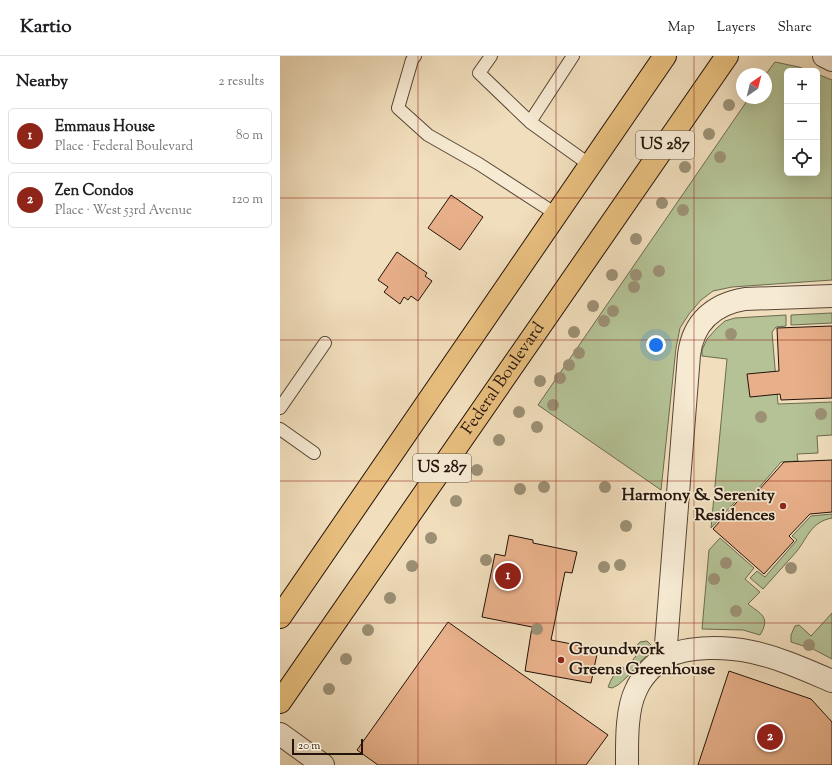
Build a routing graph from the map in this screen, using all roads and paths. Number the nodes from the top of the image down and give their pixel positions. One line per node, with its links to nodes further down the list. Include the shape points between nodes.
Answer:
1 (415, 56): 10 (lane, via 398,108 428,135 479,164)
2 (491, 56): 8 (lane, via 479,73)
3 (573, 56): 8 (lane)
4 (665, 56): 9 (main road, US 287)
5 (727, 56): 19 (main road, Federal Boulevard / US 287)
6 (824, 56): 7 (street)
7 (832, 60)
8 (530, 122): 9 (lane)
9 (590, 165): 10 (main road, US 287)
10 (556, 214): 16 (main road, US 287)
11 (832, 296): 17 (street, via 735,301 709,314 694,334 689,354)
12 (325, 342): 13 (lane)
13 (280, 408)
14 (280, 429): 15 (lane)
15 (314, 453)
16 (280, 617)
17 (665, 657): 18 (street, via 697,649 737,649 801,667); 22 (street, via 642,678 632,699 628,725)
18 (832, 681)
19 (280, 702)
20 (280, 734): 21 (street)
21 (323, 765)
22 (627, 765)

